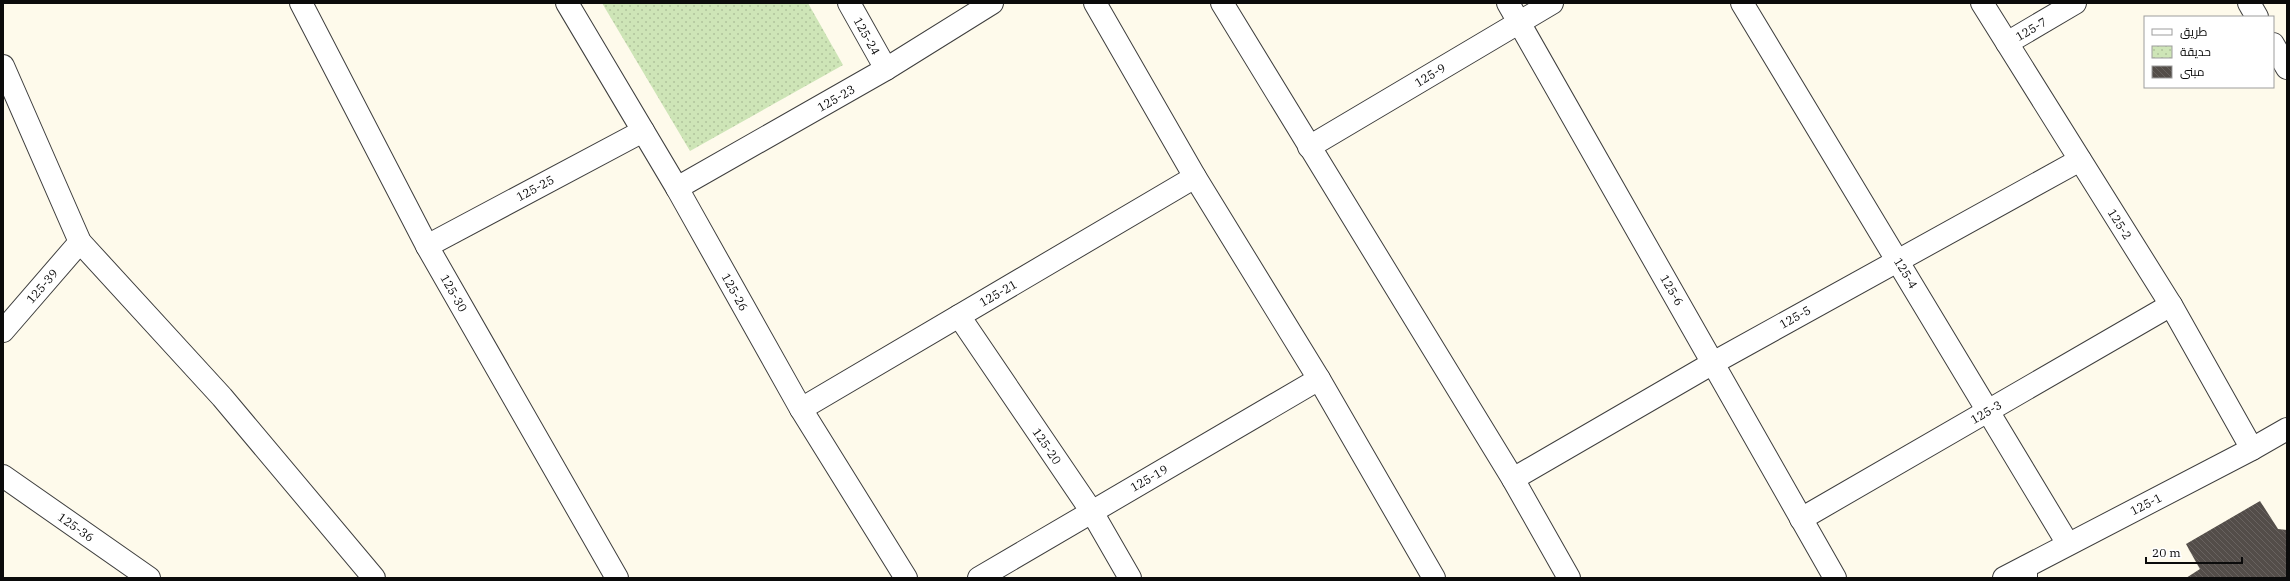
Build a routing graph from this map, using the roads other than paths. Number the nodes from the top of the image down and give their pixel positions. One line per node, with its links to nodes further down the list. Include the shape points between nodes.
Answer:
1 (301, 3): 26 (street, 125-30)
2 (567, 3): 20 (street, 125-26)
3 (849, 3): 19 (street, 125-24)
4 (992, 3): 19 (street, 125-23)
5 (1095, 3): 23 (street)
6 (1222, 3): 21 (street)
7 (1508, 3): 14 (street, 125-6)
8 (1552, 3): 14 (street, 125-9)
9 (1742, 3): 27 (street, 125-4)
10 (1982, 3): 15 (street, 125-2)
11 (2075, 3): 15 (street, 125-7)
12 (2249, 3): 13 (street)
13 (2256, 16)
14 (1519, 22): 21 (street, 125-9); 31 (street, 125-6)
15 (2007, 43): 22 (street, 125-2)
16 (2274, 46): 18 (street)
17 (3, 66): 25 (street)
18 (2287, 68)
19 (886, 69): 24 (street, 125-23)
20 (642, 131): 24 (street, 125-26); 26 (street, 125-25)
21 (1309, 147): 38 (street)
22 (2080, 160): 27 (street, 125-5); 28 (street, 125-2)
23 (1196, 177): 29 (street, 125-21); 32 (street)
24 (677, 188): 33 (street, 125-26)
25 (80, 242): 30 (street, 125-39); 44 (street, via 222,397)
26 (427, 246): 45 (street, 125-30)
27 (1898, 260): 31 (street, 125-5); 34 (street, 125-4)
28 (2170, 305): 34 (street, 125-3); 36 (street, 125-2)
29 (959, 316): 33 (street, 125-21); 39 (street, 125-20)
30 (3, 331)
31 (1713, 362): 38 (street, 125-5); 40 (street, 125-6)
32 (1319, 379): 39 (street, 125-19); 49 (street)
33 (801, 409): 46 (street, 125-26)
34 (1988, 410): 40 (street, 125-3); 41 (street, 125-4)
35 (2287, 429): 36 (street, 125-1)
36 (2252, 450): 41 (street, 125-1)
37 (3, 476): 43 (street, 125-36)
38 (1513, 479): 50 (street)
39 (1092, 512): 47 (street, 125-19); 48 (street, 125-20)
40 (1801, 519): 51 (street, 125-6)
41 (2068, 544): 42 (street, 125-1)
42 (2026, 573): 52 (street, 125-1)
43 (149, 578)
44 (374, 578)
45 (617, 578)
46 (906, 578)
47 (979, 578)
48 (1130, 578)
49 (1434, 578)
50 (1569, 578)
51 (1835, 578)
52 (2004, 578)

